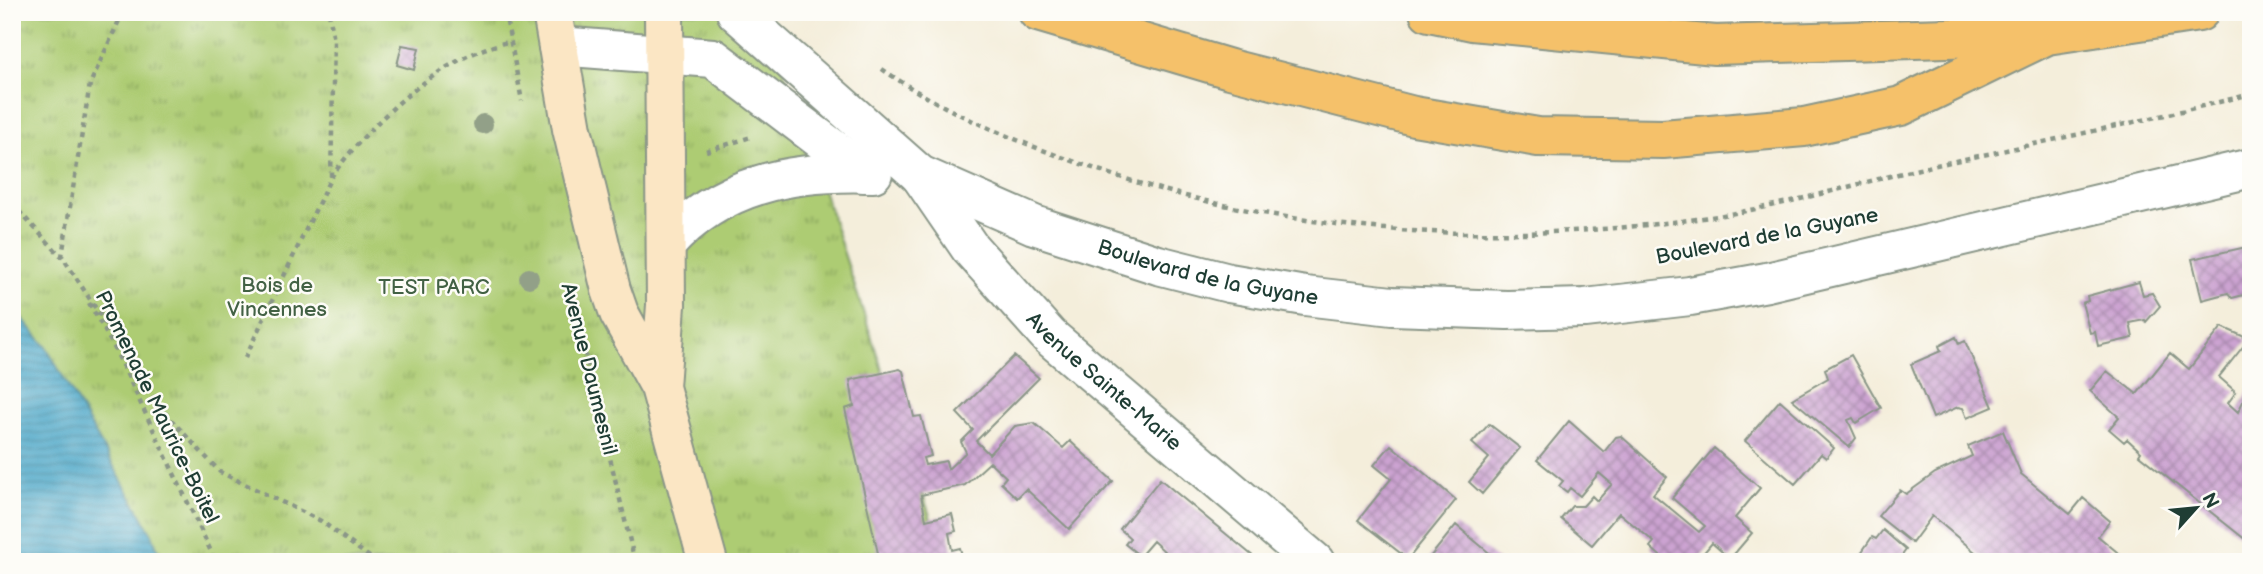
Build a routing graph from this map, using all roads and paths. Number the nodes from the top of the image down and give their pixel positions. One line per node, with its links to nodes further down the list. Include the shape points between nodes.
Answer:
1 (123, 12): 18 (path, via 90,84)
2 (329, 12): 15 (path, via 334,41)
3 (664, 12): 11 (main road, Avenue Daumesnil)
4 (736, 12): 14 (street, Boulevard de la Guyane)
5 (1038, 12): 9 (highway, via 1414,117 1538,137 1663,139 1804,127 1901,106)
6 (1429, 12): 9 (highway, via 1715,45)
7 (2199, 12): 9 (highway)
8 (555, 29): 11 (street); 21 (main road, Avenue Daumesnil, via 572,129 611,290)
9 (2047, 35)
10 (509, 42): 15 (path, via 484,47 440,72 366,134)
11 (664, 56): 13 (street, via 713,58); 17 (main road, Avenue Daumesnil)
12 (2251, 169): 14 (street, Boulevard de la Guyane, via 1767,282 1690,296 1507,310 1392,306 1229,283 1034,225)
13 (865, 173): 14 (street, Boulevard de la Guyane); 17 (street, Boulevard de la Guyane, via 798,174 749,186 680,228)
14 (920, 175): 26 (street, Avenue Sainte-Marie, via 970,248 1049,337)
15 (331, 177): 20 (path)
16 (12, 204): 18 (path, Promenade Maurice-Boitel)
17 (666, 245): 21 (main road, Avenue Daumesnil)
18 (62, 256): 22 (path, Promenade Maurice-Boitel, via 114,347); 23 (path, via 161,409 220,472 321,521)
19 (577, 321): 24 (path, Avenue Daumesnil)
20 (245, 358)
21 (660, 387): 25 (main road, Avenue Daumesnil)
22 (216, 562)
23 (376, 562)
24 (635, 562)
25 (708, 562)
26 (1315, 562)

